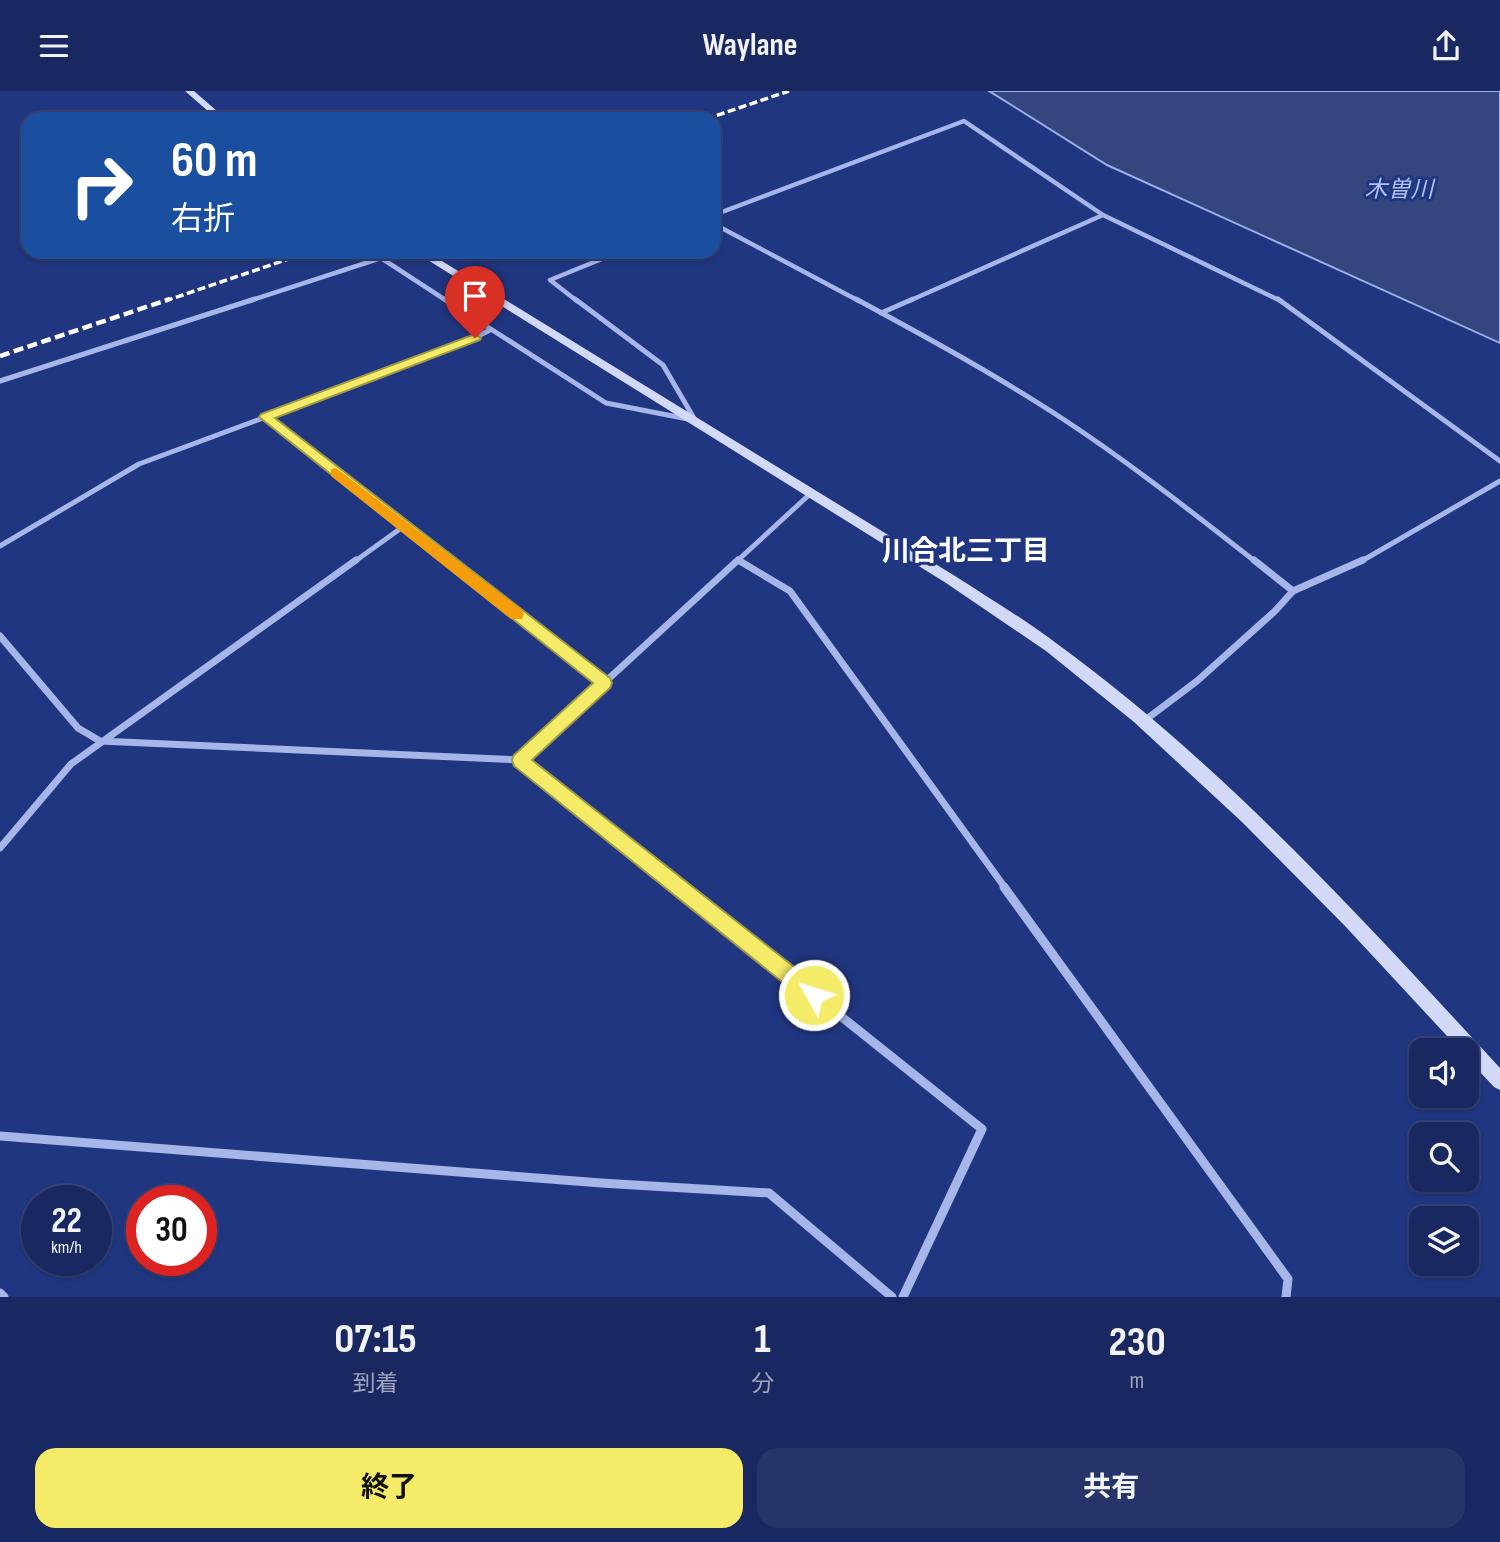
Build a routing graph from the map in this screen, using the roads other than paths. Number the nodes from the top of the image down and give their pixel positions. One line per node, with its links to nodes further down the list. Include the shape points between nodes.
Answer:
1 (189, 91): 2 (street)
2 (214, 112)
3 (721, 212): 4 (street, via 964,121)
4 (1103, 215): 10 (street); 15 (street, via 1273,295)
5 (721, 228): 10 (street)
6 (378, 259): 12 (street)
7 (383, 259): 11 (street)
8 (432, 259): 14 (street)
9 (602, 259): 14 (street, via 550,280 663,365)
10 (881, 313): 21 (street, via 987,371 1083,432)
11 (490, 330): 13 (street); 14 (street, via 606,403)
12 (0, 381)
13 (265, 417): 18 (street); 19 (street, via 139,464)
14 (695, 421): 17 (street)
15 (1500, 461)
16 (1500, 481): 21 (street, via 1348,569)
17 (810, 494): 20 (street); 24 (street, via 1001,613)
18 (404, 526): 23 (street); 25 (street)
19 (0, 546)
20 (738, 560): 23 (street); 34 (street, via 790,591 1288,1279)
21 (1293, 591): 24 (street, via 1197,681)
22 (0, 636): 25 (street, via 78,727)
23 (604, 683): 26 (street)
24 (1144, 721): 28 (street, via 1226,793)
25 (100, 741): 26 (street); 27 (street, via 71,764)
26 (520, 760): 33 (street, via 982,1129)
27 (0, 848)
28 (1500, 1081)
29 (0, 1136): 32 (street, via 769,1193)
30 (0, 1293): 31 (street)
31 (4, 1297)
32 (892, 1297)
33 (903, 1297)
34 (1286, 1297)

